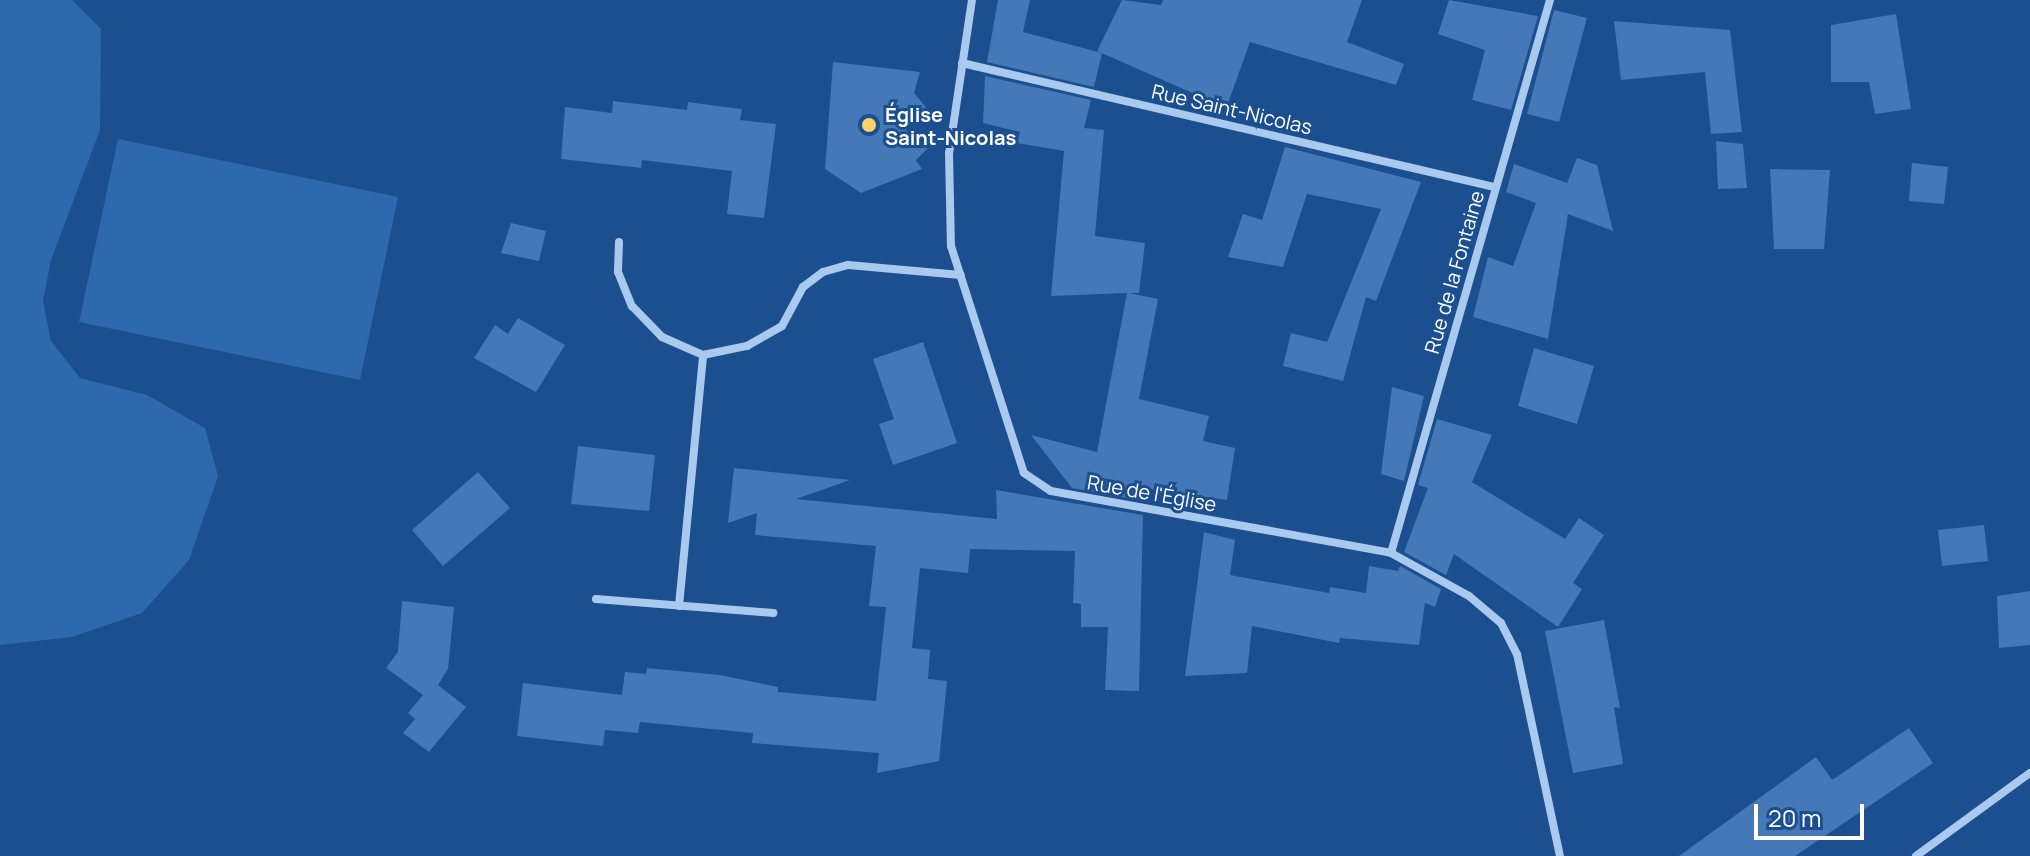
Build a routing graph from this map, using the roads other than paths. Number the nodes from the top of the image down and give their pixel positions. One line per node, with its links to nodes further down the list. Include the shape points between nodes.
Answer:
1 (972, 0): 3 (street, Rue de l'Église)
2 (1550, 0): 4 (street, Rue de la Fontaine)
3 (962, 63): 4 (street, Rue Saint-Nicolas); 6 (street, Rue de l'Église, via 949,153 951,246)
4 (1494, 187): 8 (street, Rue de la Fontaine)
5 (619, 242): 7 (street, via 618,272 632,306 662,337)
6 (961, 275): 7 (street, via 848,265 823,272 803,287 782,326 747,346); 8 (street, Rue de l'Église, via 1024,473 1051,491)
7 (703, 355): 10 (street)
8 (1391, 553): 13 (street, Rue de l'Église, via 1469,596 1501,623 1517,654)
9 (596, 599): 10 (street)
10 (679, 606): 11 (street)
11 (773, 613)
12 (2030, 773): 14 (street)
13 (1560, 856)
14 (1916, 856)

